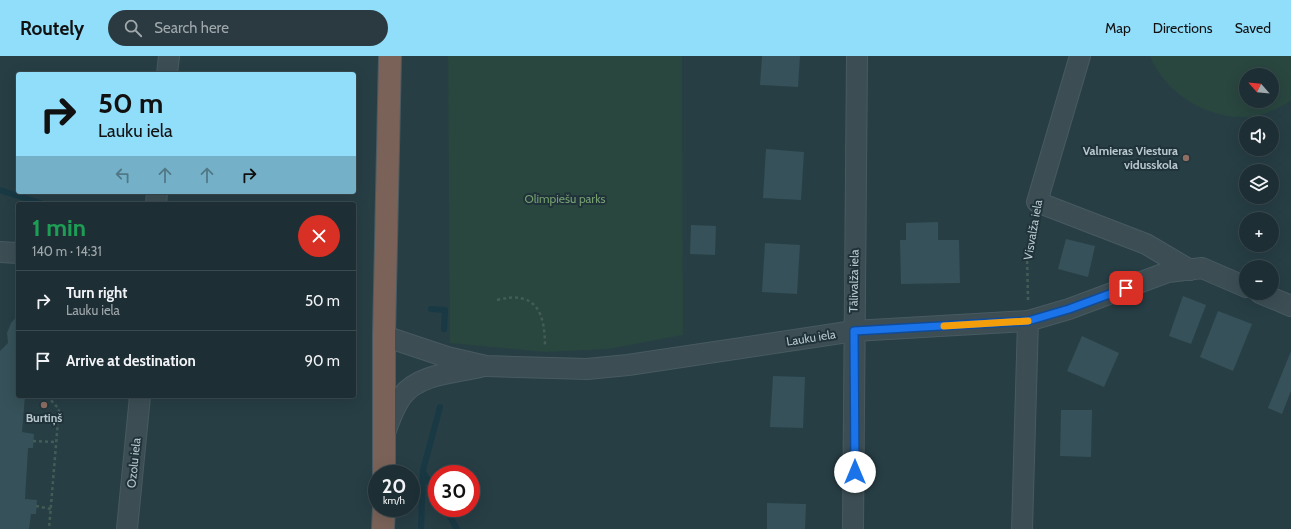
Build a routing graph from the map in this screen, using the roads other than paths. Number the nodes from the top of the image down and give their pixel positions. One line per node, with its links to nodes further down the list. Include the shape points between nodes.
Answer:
1 (169, 56): 5 (street)
2 (390, 56): 14 (highway)
3 (856, 56): 13 (street, Tālivalža iela)
4 (1080, 56): 8 (street, Visvalža iela, via 1037,202 1146,244)
5 (167, 72)
6 (0, 252): 7 (street)
7 (16, 253)
8 (1190, 270): 9 (street, Lauku iela, via 1202,268); 12 (street, Lauku iela, via 1168,272 1069,309)
9 (1239, 284)
10 (1277, 300): 11 (street)
11 (1291, 306)
12 (1028, 321): 13 (street, Lauku iela); 23 (street)
13 (854, 331): 15 (street, Lauku iela, via 587,369); 22 (street, Tālivalža iela)
14 (384, 336): 15 (street, via 434,353); 17 (highway)
15 (486, 366): 17 (street, via 435,376 411,387 401,396)
16 (140, 398): 20 (street, Ozolu iela)
17 (384, 434): 18 (highway)
18 (384, 465)
19 (384, 517): 21 (highway)
20 (127, 529)
21 (384, 529)
22 (853, 529)
23 (1022, 529)

